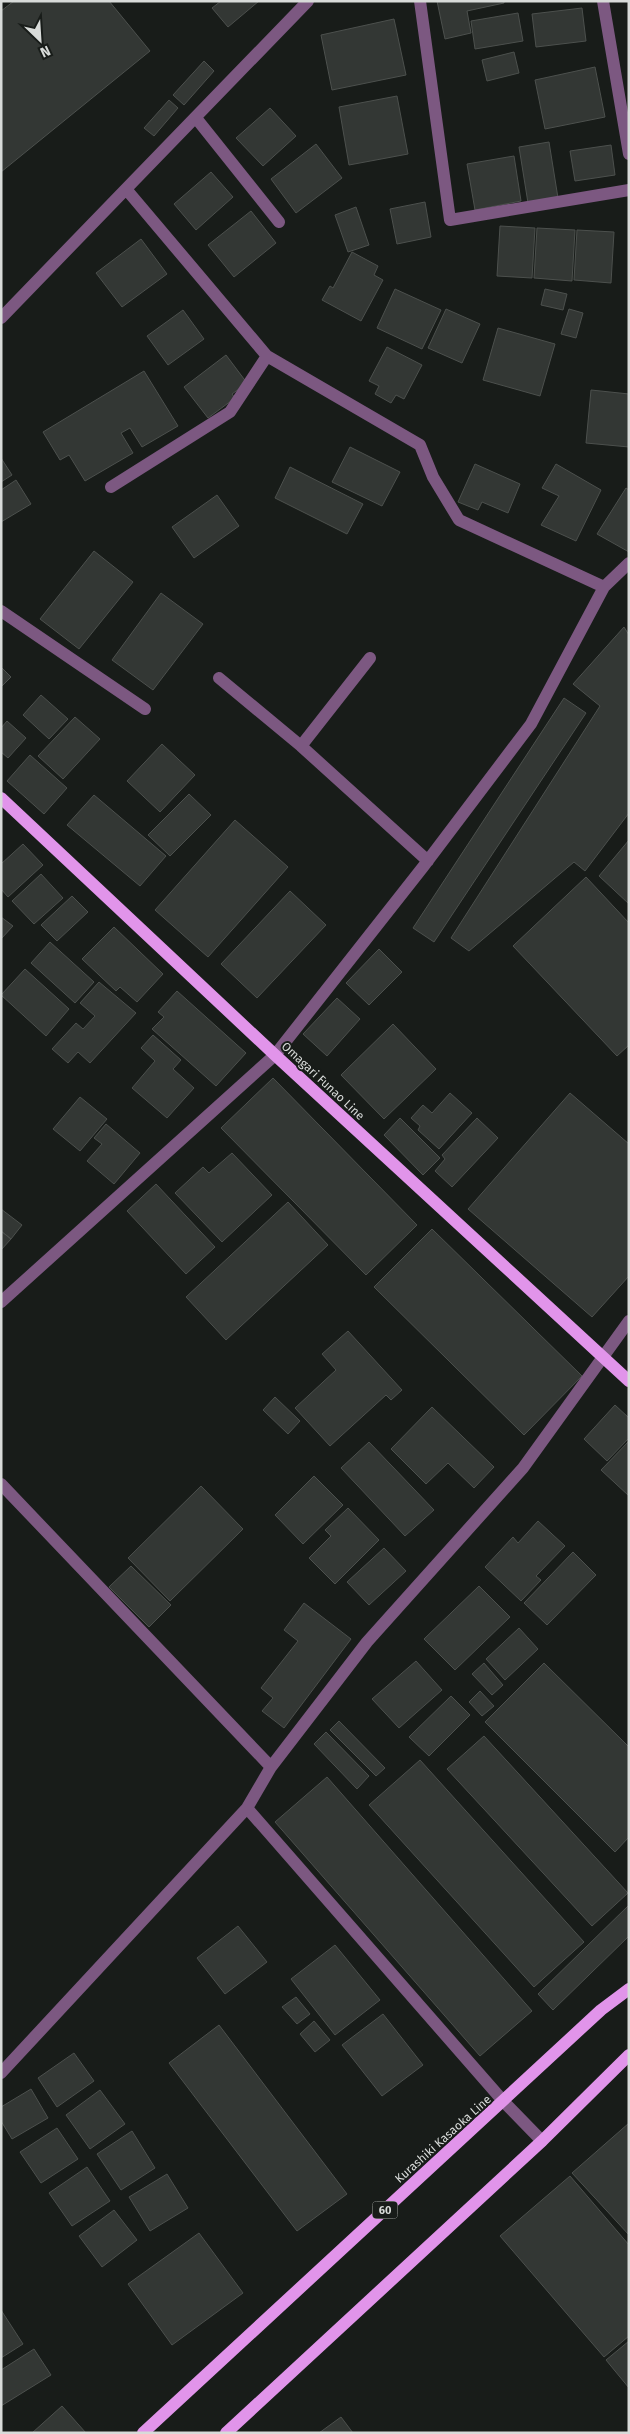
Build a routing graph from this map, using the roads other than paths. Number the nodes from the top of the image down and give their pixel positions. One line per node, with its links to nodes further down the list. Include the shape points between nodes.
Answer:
1 (308, 1): 4 (street)
2 (420, 1): 7 (street, via 450,220)
3 (603, 1): 5 (street)
4 (196, 118): 6 (street); 8 (street)
5 (629, 154)
6 (126, 189): 9 (street); 10 (street)
7 (629, 190)
8 (279, 222)
9 (1, 318)
10 (267, 356): 11 (street, via 230,412); 13 (street, via 420,445 433,477 459,520)
11 (111, 487)
12 (629, 563): 13 (street)
13 (604, 588): 20 (street, via 531,724)
14 (1, 610): 17 (street)
15 (370, 658): 18 (street)
16 (219, 678): 18 (street)
17 (145, 710)
18 (301, 746): 20 (street)
19 (1, 798): 21 (main road, Omagari Funao Line)
20 (428, 861): 21 (street)
21 (275, 1055): 22 (street); 24 (main road, Omagari Funao Line)
22 (1, 1302)
23 (629, 1321): 24 (street)
24 (602, 1356): 25 (main road, Omagari Funao Line); 27 (street, via 523,1468 367,1642)
25 (629, 1381)
26 (1, 1484): 27 (street)
27 (272, 1767): 28 (street)
28 (247, 1808): 31 (street); 32 (street)
29 (629, 1989): 32 (main road, Kurashiki Kasaoka Line / 60, via 601,2010)
30 (629, 2055): 33 (main road)
31 (1, 2073)
32 (504, 2102): 33 (street); 34 (main road, Kurashiki Kasaoka Line / 60)
33 (542, 2141): 35 (main road)
34 (143, 2433)
35 (226, 2433)

